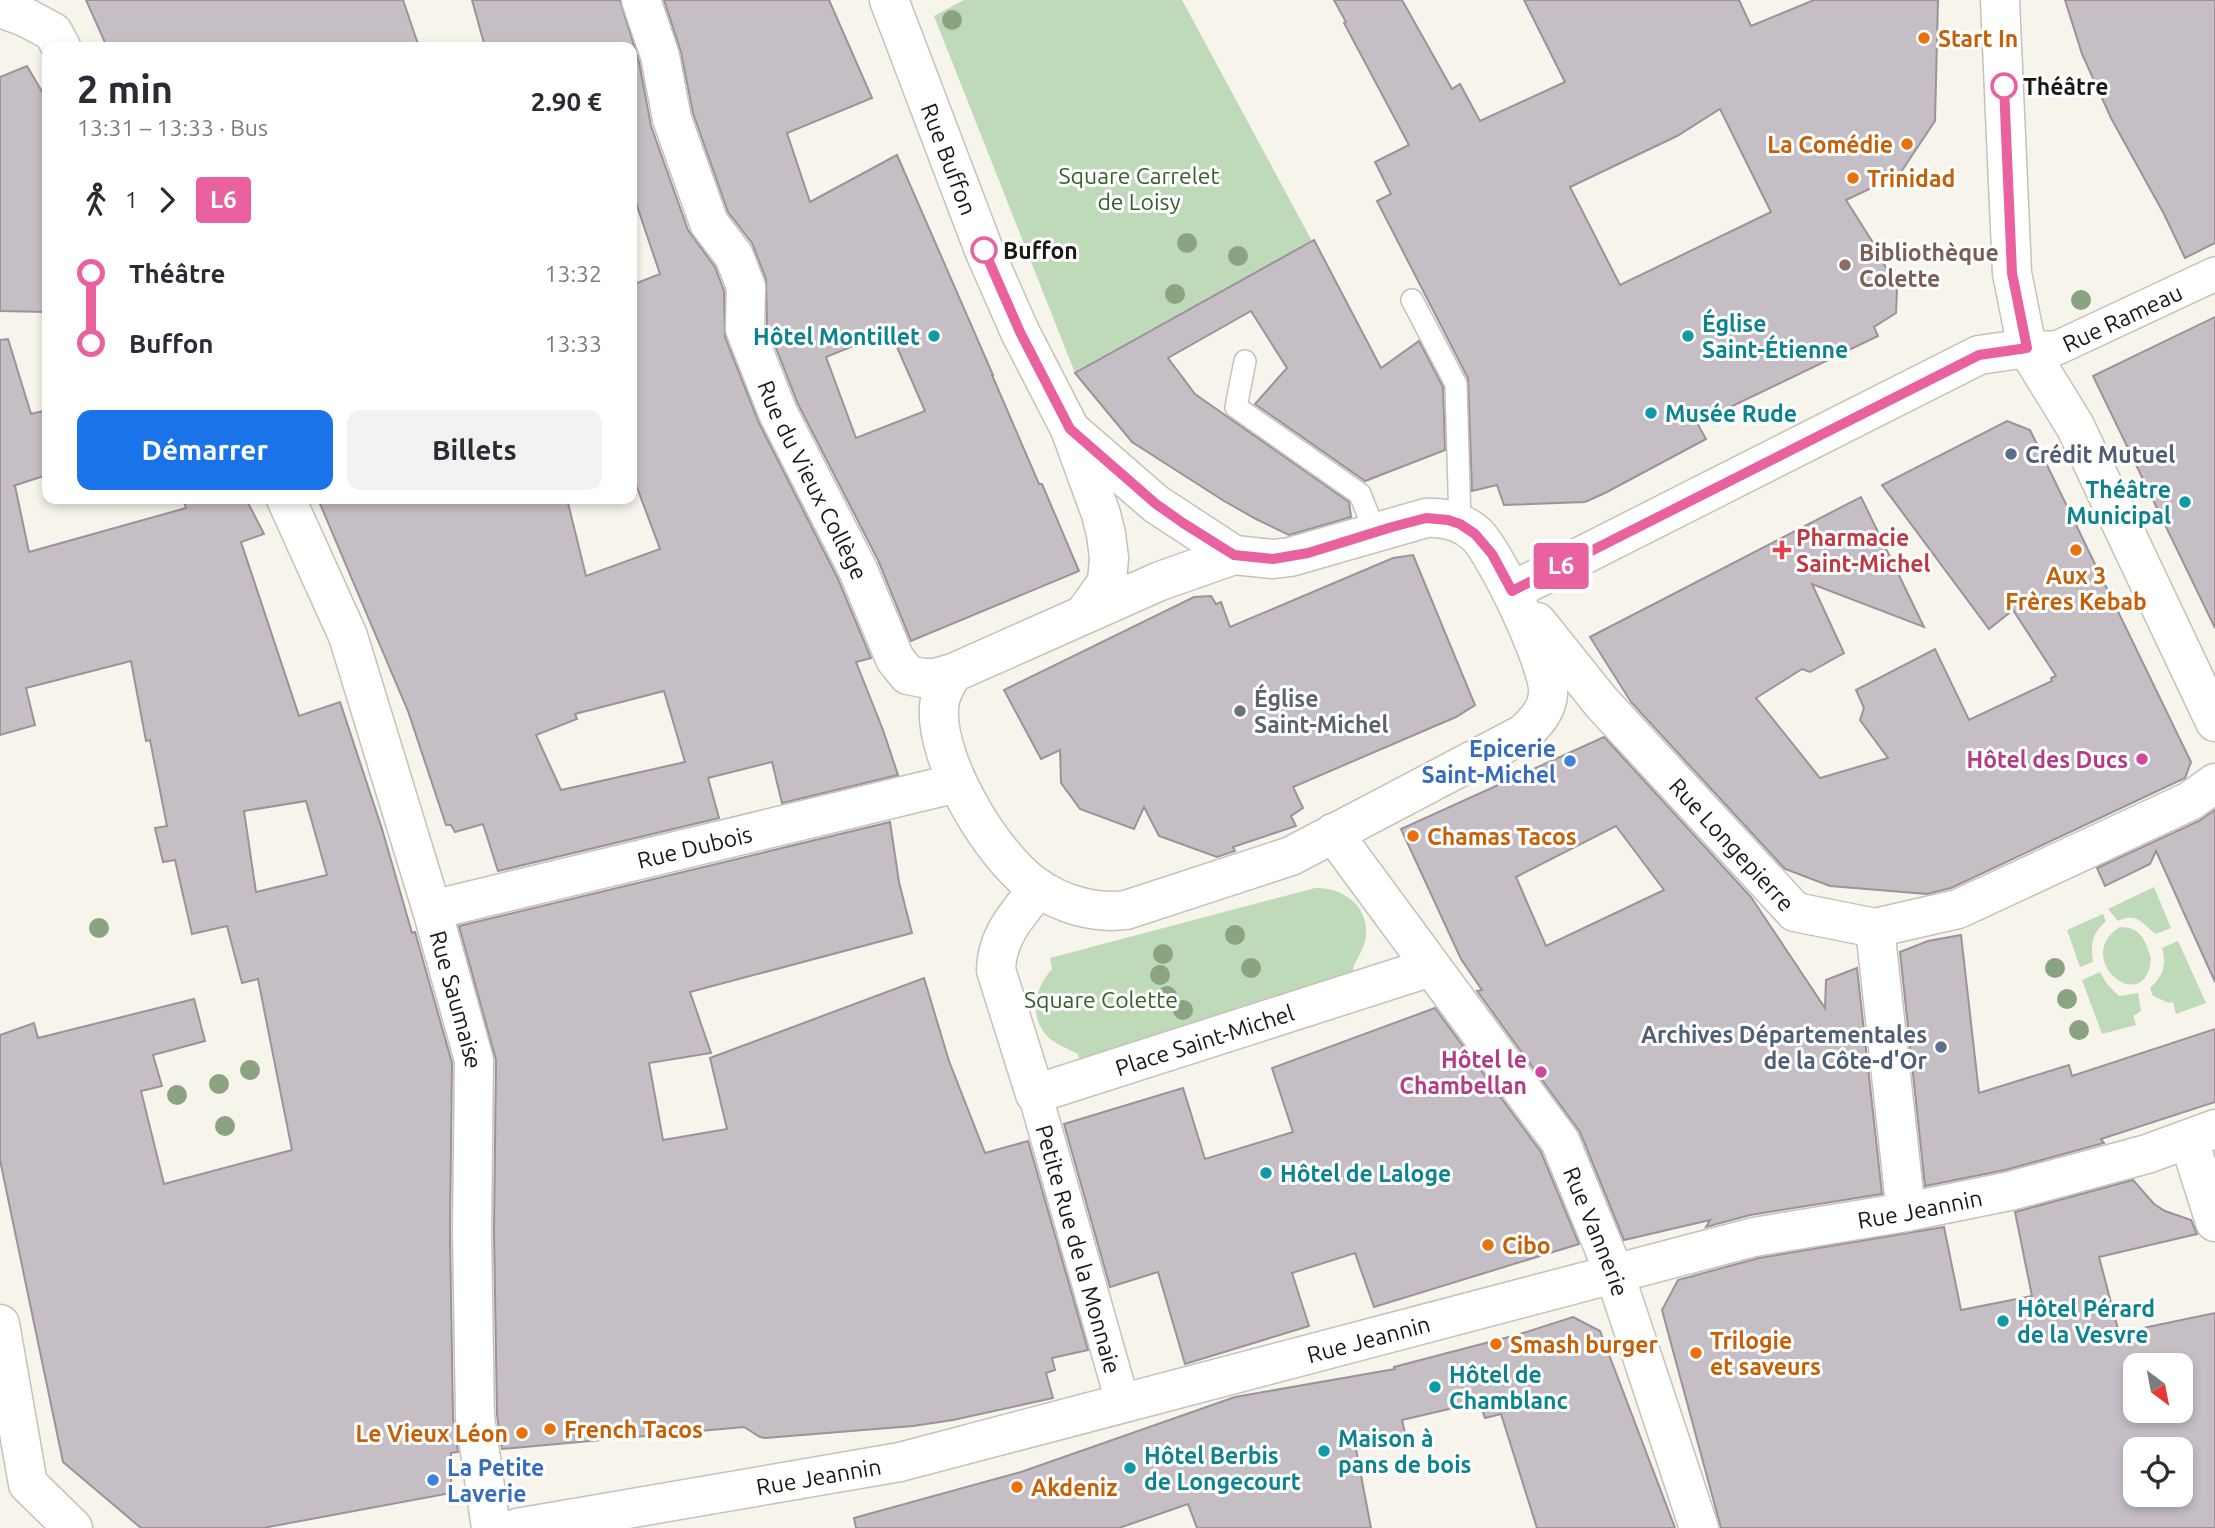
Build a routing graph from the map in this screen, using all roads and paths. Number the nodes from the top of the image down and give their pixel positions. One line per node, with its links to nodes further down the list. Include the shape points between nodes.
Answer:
1 (641, 0): 17 (street, Rue du Vieux Collège, via 660,56 672,119 709,223 734,256 746,287 745,330 778,413 858,570 895,659 908,675 935,678)
2 (2000, 0): 8 (street, via 2012,273)
3 (897, 3): 10 (street, Rue Buffon, via 984,250)
4 (0, 8): 5 (street, via 53,32)
5 (58, 42)
6 (2215, 274): 8 (street, Rue Rameau, via 2057,348)
7 (1412, 300): 12 (lane, via 1456,384)
8 (2027, 348): 15 (street, via 1979,355); 18 (street, via 2075,426)
9 (1245, 360): 13 (lane, via 1236,407 1360,494)
10 (1070, 429): 14 (street, Rue Buffon, via 1156,504); 16 (street, Rue Buffon, via 1101,514 1109,558 1107,582)
11 (288, 504): 23 (street, Rue Saumaise, via 348,636)
12 (1460, 524): 13 (street, via 1426,518); 15 (street, via 1492,554)
13 (1375, 532): 14 (street, via 1290,557)
14 (1234, 555): 16 (street)
15 (1512, 591): 21 (street, via 1549,693 1537,721 1508,743); 24 (street, Rue Longepierre, via 1601,702 1796,912)
16 (1086, 613): 17 (street)
17 (953, 673): 19 (street, via 941,694 939,719)
18 (2215, 722)
19 (957, 783): 22 (street, via 1003,856); 23 (street, Rue Dubois)
20 (2215, 783): 24 (street, Rue Longepierre, via 2190,801 1958,909)
21 (1333, 833): 22 (street, via 1291,856 1126,910 1088,909); 25 (street)
22 (1038, 888): 26 (street, via 1001,938 996,954 996,970)
23 (432, 911): 34 (street, Rue Saumaise, via 474,1060 475,1417)
24 (1875, 928): 28 (street)
25 (1431, 967): 26 (street, Place Saint-Michel); 30 (street, Rue Vannerie, via 1560,1142)
26 (1035, 1094): 32 (street, Petite Rue de la Monnaie)
27 (2202, 1134): 28 (street, Rue Jeannin, via 2147,1154 2010,1191); 29 (street)
28 (1906, 1212): 30 (street, Rue Jeannin, via 1754,1237)
29 (2215, 1222)
30 (1615, 1275): 32 (street, Rue Jeannin); 36 (street, Rue Vannerie)
31 (0, 1324): 33 (street, via 28,1484)
32 (1123, 1404): 35 (street, Rue Jeannin, via 900,1462)
33 (72, 1528)
34 (491, 1528)
35 (517, 1528)
36 (1699, 1528)

